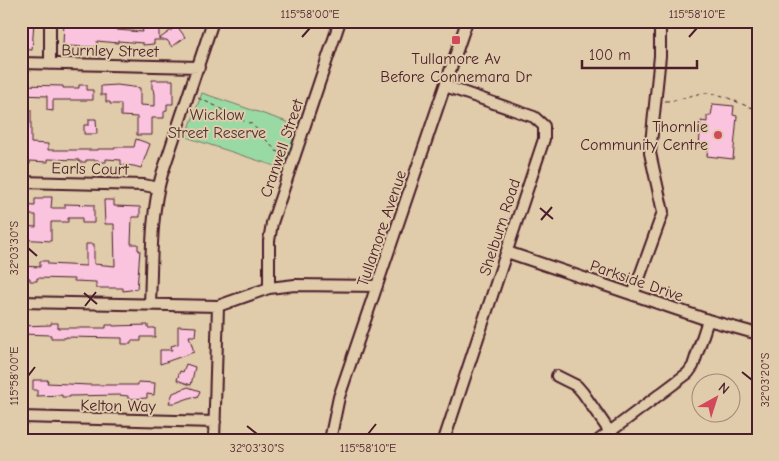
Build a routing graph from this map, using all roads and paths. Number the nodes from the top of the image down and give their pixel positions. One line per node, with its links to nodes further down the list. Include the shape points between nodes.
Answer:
1 (50, 21): 7 (street)
2 (213, 21): 8 (street)
3 (340, 21): 13 (street, Cranwell Street)
4 (660, 21): 11 (street)
5 (466, 23): 9 (street, Tullamore Avenue)
6 (21, 63): 7 (street, Burnley Street)
7 (50, 64): 8 (street, Burnley Street)
8 (199, 67): 15 (street)
9 (445, 86): 16 (street, Shelburn Road, via 534,117 544,126 544,139); 17 (street, Tullamore Avenue)
10 (198, 98): 13 (path, via 252,124 276,151)
11 (655, 101): 12 (path, via 676,101 708,93); 19 (street, via 650,153 663,212)
12 (758, 109)
13 (293, 159): 18 (street, Cranwell Street, via 268,241)
14 (21, 182): 15 (street, Earls Court, via 144,184)
15 (158, 188): 21 (street, via 153,214)
16 (507, 252): 19 (street, Parkside Drive); 31 (street, Shelburn Road)
17 (377, 286): 18 (street, via 295,285); 30 (street, Tullamore Avenue, via 340,397)
18 (269, 288): 22 (street)
19 (633, 295): 23 (street, Parkside Drive)
20 (21, 302): 21 (street)
21 (150, 304): 22 (street)
22 (218, 306): 27 (street)
23 (708, 320): 24 (street, Parkside Drive); 28 (street, via 688,373)
24 (758, 334)
25 (557, 376): 28 (street, via 584,393)
26 (21, 418): 27 (street, Kelton Way)
27 (215, 422): 29 (street)
28 (610, 432): 32 (street)
29 (214, 440)
30 (330, 440)
31 (444, 440)
32 (599, 440)

